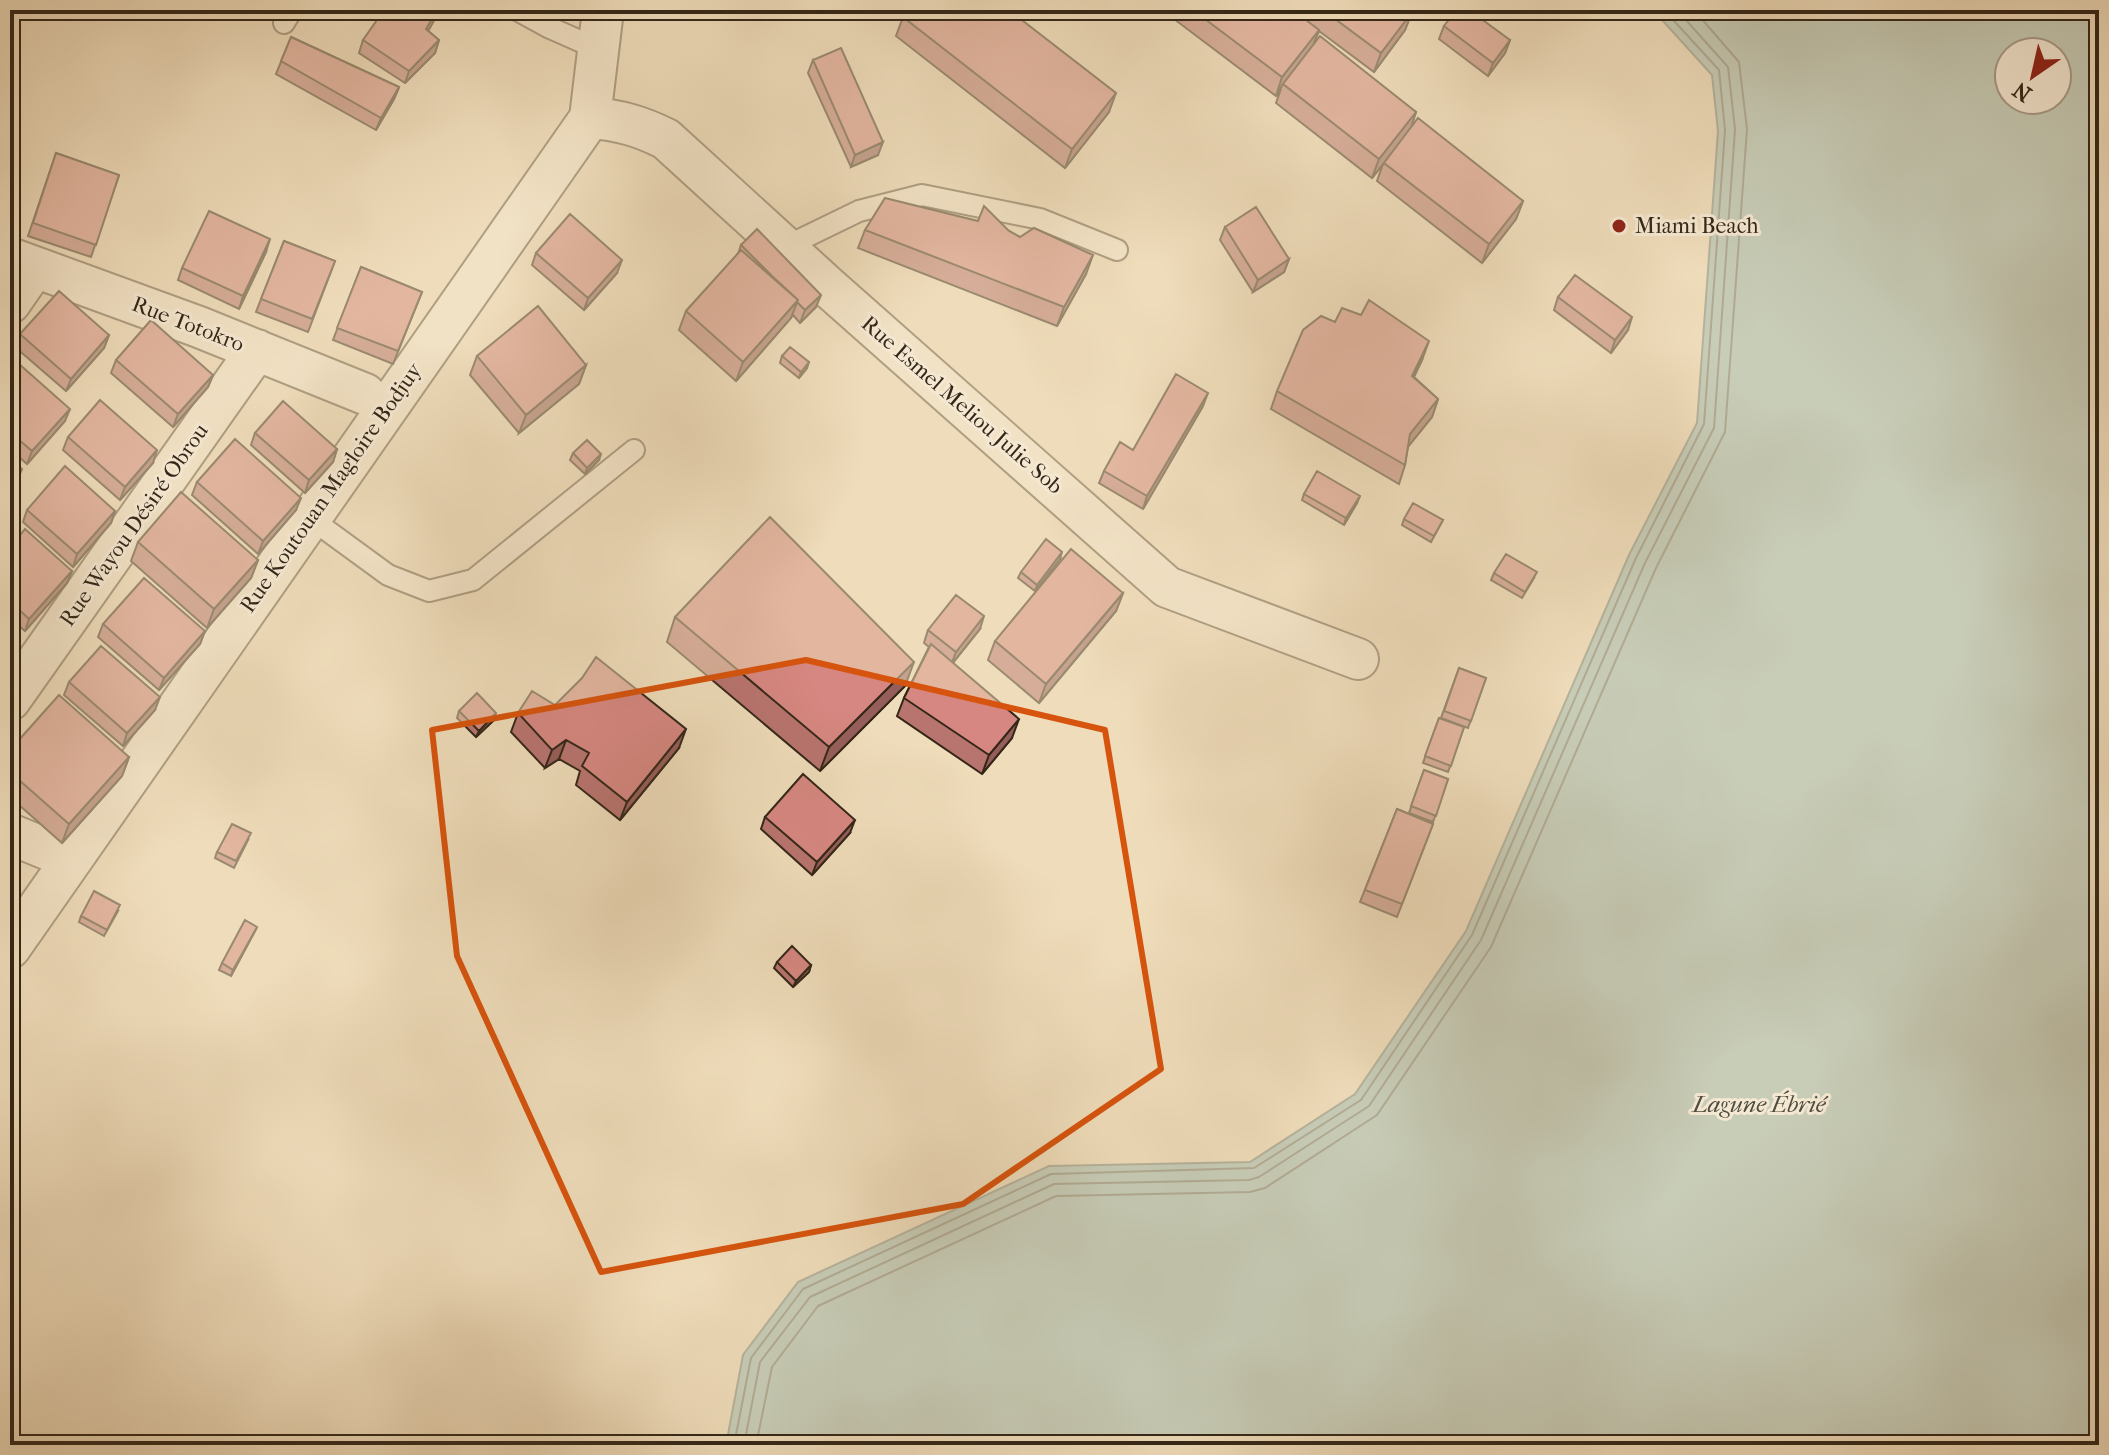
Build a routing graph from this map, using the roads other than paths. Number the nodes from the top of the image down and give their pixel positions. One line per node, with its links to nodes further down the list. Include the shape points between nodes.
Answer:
1 (517, 10): 3 (lane)
2 (603, 10): 3 (street, Rue Koutouan Magloire Bodjuy)
3 (598, 49): 4 (street, Rue Koutouan Magloire Bodjuy)
4 (590, 118): 5 (street, Rue Esmel Meliou Julie Sob, via 615,119 666,139); 12 (street, Rue Koutouan Magloire Bodjuy)
5 (785, 247): 6 (lane, via 859,211 922,195 1040,219); 13 (street, Rue Esmel Meliou Julie Sob, via 1167,587)
6 (1117, 250)
7 (23, 262): 8 (street); 9 (street, Rue Totokro)
8 (10, 303)
9 (257, 350): 10 (street, Rue Totokro); 14 (street, Rue Wayou Désiré Obrou)
10 (365, 394)
11 (634, 450): 12 (lane, via 473,580 429,591 388,575)
12 (310, 518): 17 (street, Rue Koutouan Magloire Bodjuy)
13 (1358, 659)
14 (10, 700)
15 (10, 834): 16 (street)
16 (49, 850)
17 (10, 948)

